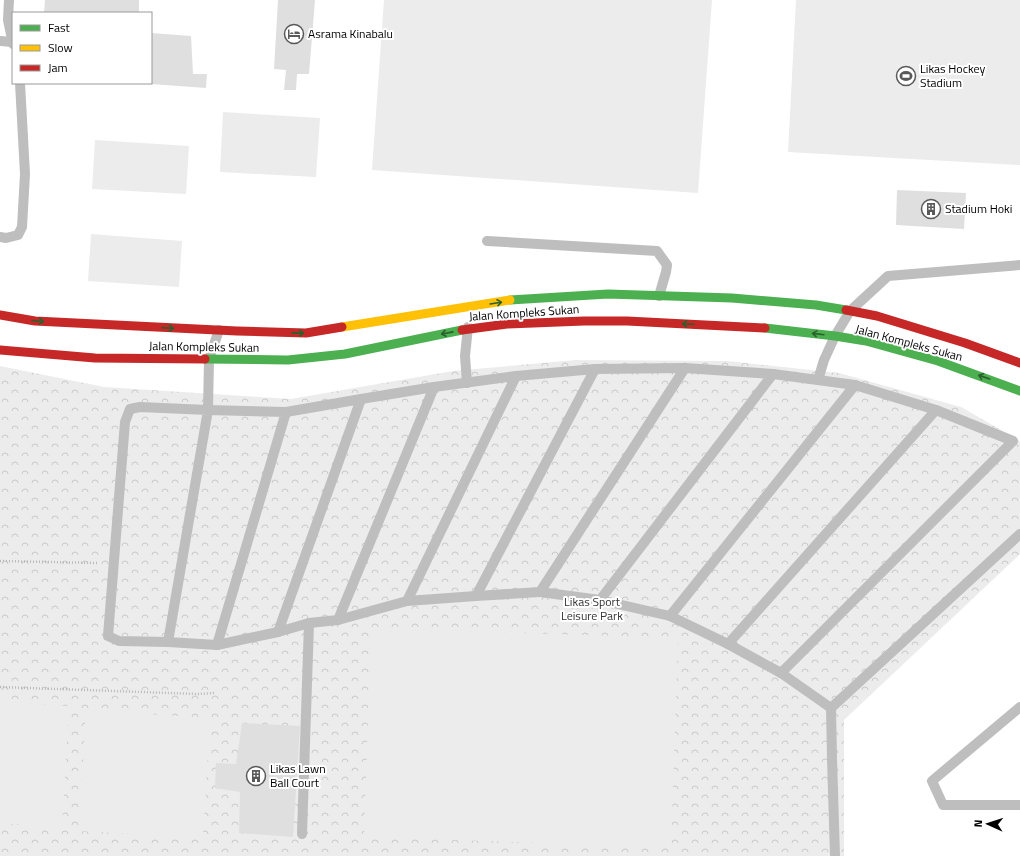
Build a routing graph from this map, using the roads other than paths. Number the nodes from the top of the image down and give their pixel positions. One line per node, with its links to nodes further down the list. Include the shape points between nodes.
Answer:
1 (9, 0): 2 (lane, via 8,20)
2 (12, 38)
3 (0, 41): 4 (lane)
4 (12, 43)
5 (20, 84): 6 (lane, via 25,174 22,227 18,235)
6 (0, 237)
7 (487, 241): 9 (lane, via 657,252 666,265)
8 (1020, 265): 11 (lane, via 888,276)
9 (659, 296): 10 (main road, Jalan Kompleks Sukan, one-way to 9, via 516,299 600,294); 11 (main road, Jalan Kompleks Sukan, via 732,298 816,305)
10 (469, 307): 13 (lane); 14 (main road, Jalan Kompleks Sukan, one-way to 10, via 306,333)
11 (850, 311): 15 (lane); 18 (main road, Jalan Kompleks Sukan, via 877,316)
12 (0, 315): 14 (main road, Jalan Kompleks Sukan, one-way to 14, via 35,321)
13 (468, 329): 15 (main road, Jalan Kompleks Sukan, one-way to 13, via 766,328 627,321 507,324); 17 (main road, Jalan Kompleks Sukan, one-way to 17, via 345,354 288,360); 24 (lane, via 465,356)
14 (219, 330): 17 (lane)
15 (835, 336): 23 (lane); 27 (main road, Jalan Kompleks Sukan, one-way to 15, via 938,361 866,341)
16 (0, 350): 17 (main road, Jalan Kompleks Sukan, via 95,358)
17 (210, 359): 29 (lane)
18 (1020, 363)
19 (684, 368): 20 (lane); 21 (lane); 34 (lane)
20 (595, 369): 22 (lane); 35 (lane)
21 (772, 374): 23 (lane); 36 (lane)
22 (516, 376): 24 (lane); 37 (lane)
23 (818, 380): 25 (lane)
24 (468, 383): 26 (lane)
25 (855, 385): 30 (lane); 38 (lane)
26 (434, 387): 28 (lane); 39 (lane)
27 (1020, 391)
28 (361, 399): 31 (lane); 41 (lane)
29 (208, 410): 31 (lane); 42 (lane); 42 (lane, via 140,407 130,409 125,422 108,636 119,641)
30 (936, 410): 32 (lane); 43 (lane)
31 (286, 412): 44 (lane)
32 (1016, 443): 45 (lane)
33 (1020, 534): 47 (lane)
34 (540, 592): 35 (lane); 36 (lane)
35 (476, 596): 37 (lane)
36 (600, 600): 38 (lane)
37 (407, 601): 39 (lane)
38 (670, 616): 43 (lane)
39 (338, 620): 40 (lane)
40 (309, 623): 41 (lane); 49 (lane)
41 (278, 632): 44 (lane)
42 (168, 642): 44 (lane)
43 (728, 644): 45 (lane)
44 (217, 645)
45 (781, 673): 47 (lane)
46 (1020, 707): 48 (lane, via 932,781 943,805)
47 (831, 708): 50 (lane)
48 (1020, 805)
49 (302, 834)
50 (835, 856)

